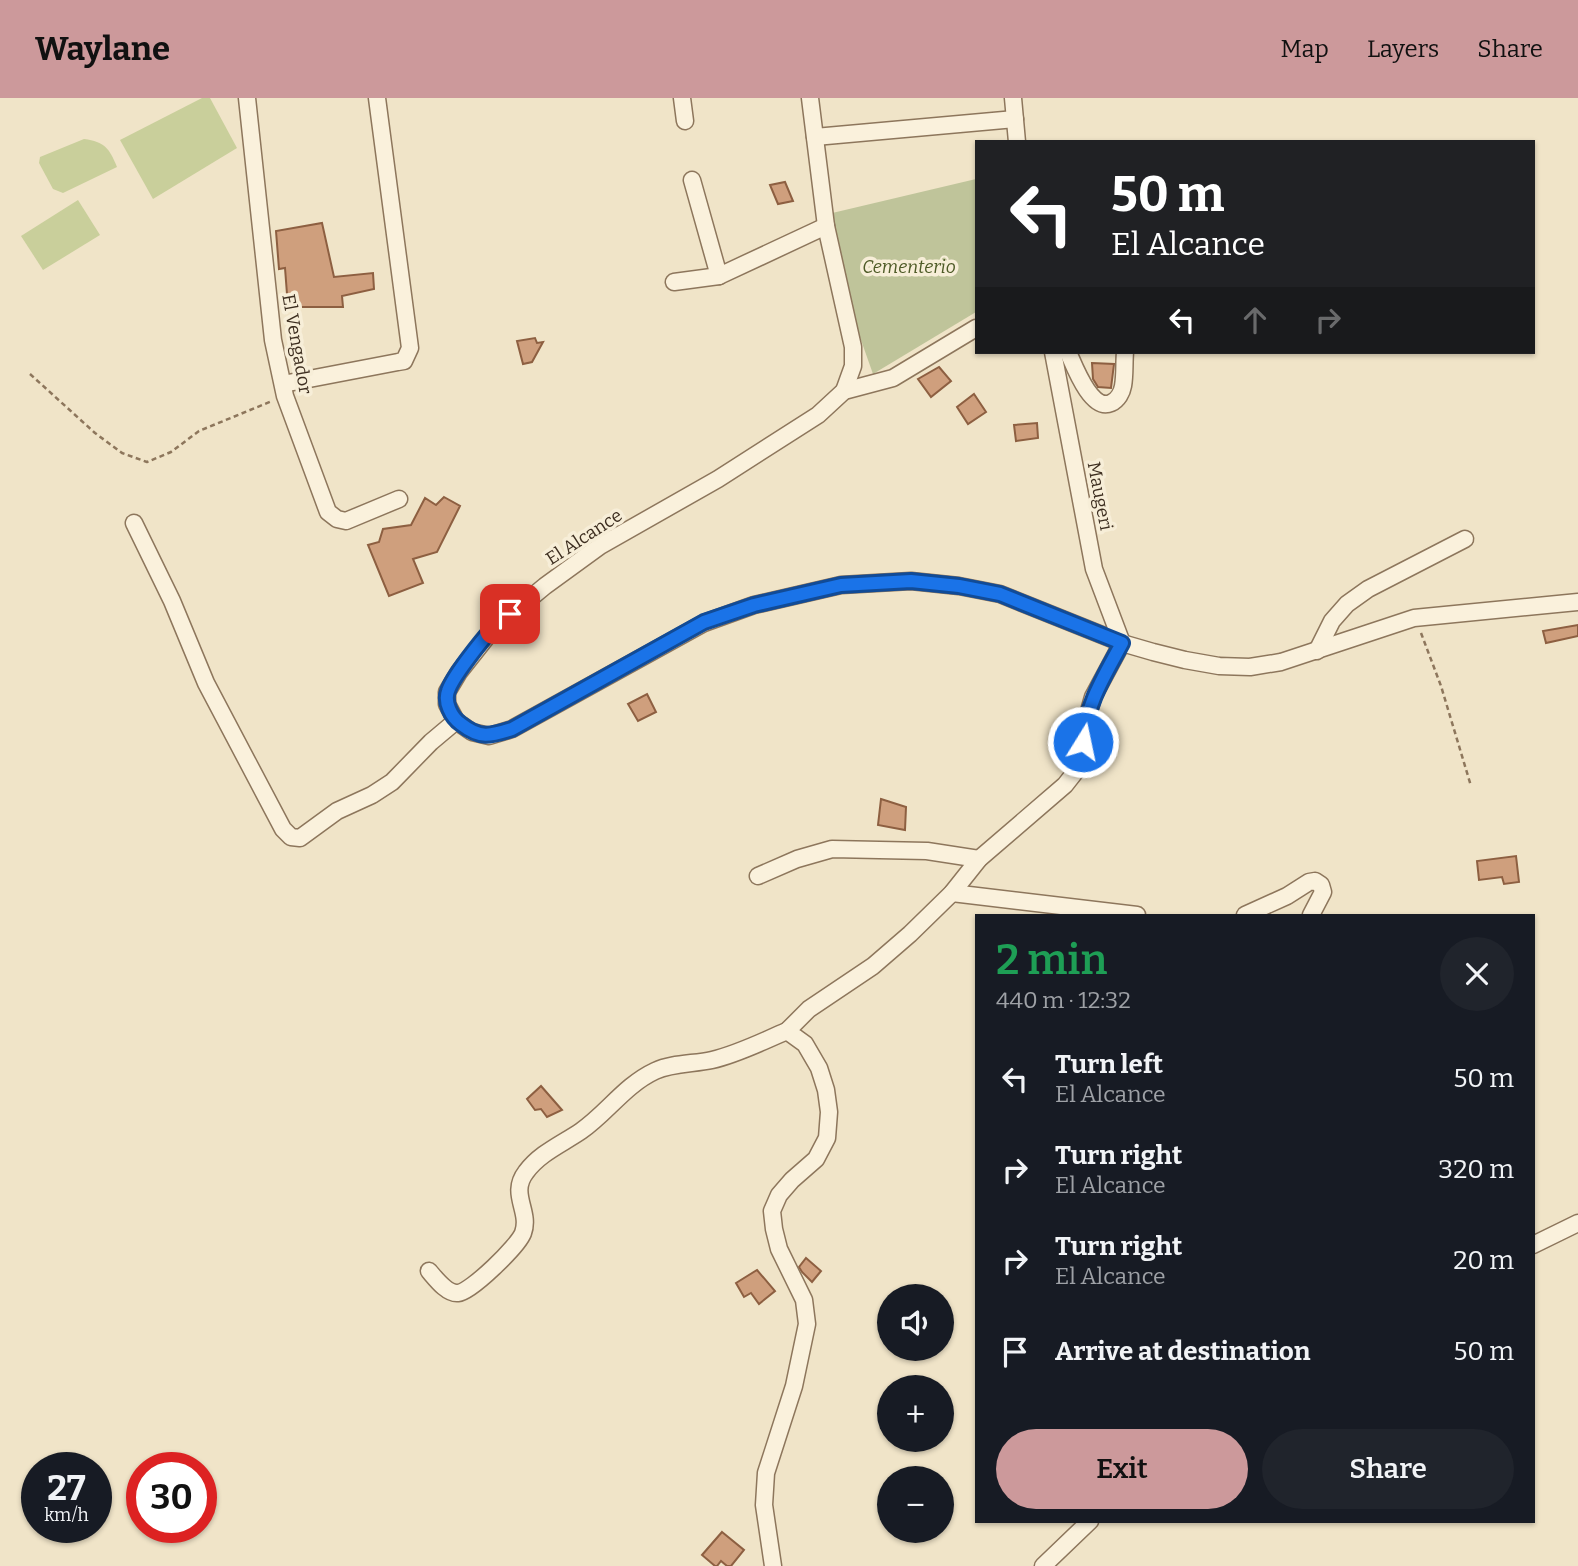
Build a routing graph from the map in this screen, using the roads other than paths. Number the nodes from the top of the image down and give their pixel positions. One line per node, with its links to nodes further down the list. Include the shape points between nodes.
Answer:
1 (247, 98): 18 (street, El Vengador, via 273,340)
2 (377, 98): 18 (street, via 408,355 404,361 304,381)
3 (682, 98): 7 (street)
4 (810, 98): 8 (street)
5 (1013, 98): 6 (street)
6 (1015, 119): 8 (street); 9 (street)
7 (684, 121)
8 (815, 137): 11 (street)
9 (1017, 140)
10 (692, 180): 12 (street)
11 (826, 226): 12 (street); 19 (street, via 853,347 853,366)
12 (719, 276): 13 (street)
13 (674, 282)
14 (975, 329): 19 (street, El Alcance, via 893,378)
15 (1053, 354): 24 (street, Maugeri, via 1094,569)
16 (1069, 354): 17 (street, via 1087,390 1102,405 1119,397)
17 (1125, 354)
18 (284, 390): 20 (street, El Vengador, via 328,512 346,522)
19 (844, 391): 26 (street, El Alcance, via 818,415 718,479 600,546 493,629 447,692 447,705)
20 (399, 499)
21 (134, 523): 26 (street, via 206,683 291,838 300,838 337,811 392,782)
22 (1465, 539): 25 (street, via 1347,604)
23 (1578, 602): 25 (street, via 1414,618)
24 (1122, 643): 25 (street, via 1185,660 1250,667); 26 (street, via 1000,594 911,581 841,585 704,622 512,729 489,736); 27 (street, via 1091,705 1076,771)
25 (1317, 650)
26 (456, 721)
27 (979, 859): 28 (street, via 927,851 832,849); 29 (street)
28 (758, 876)
29 (952, 893): 30 (street); 33 (street, via 873,966 809,1009)
30 (1129, 914)
31 (1247, 914): 32 (street, via 1315,881 1322,892)
32 (1311, 914)
33 (787, 1031): 36 (street, via 712,1060 657,1070 632,1084 583,1130 537,1159 525,1173 518,1189 524,1232 488,1273 456,1294); 38 (street, via 804,1044 819,1068 829,1112 827,1138 816,1159 779,1195 772,1210 779,1249 804,1300 807,1324 794,1386 766,1473 764,1505)
34 (1578, 1223): 35 (street)
35 (1535, 1244)
36 (429, 1271)
37 (1088, 1523): 39 (street)
38 (773, 1566)
39 (1043, 1566)

